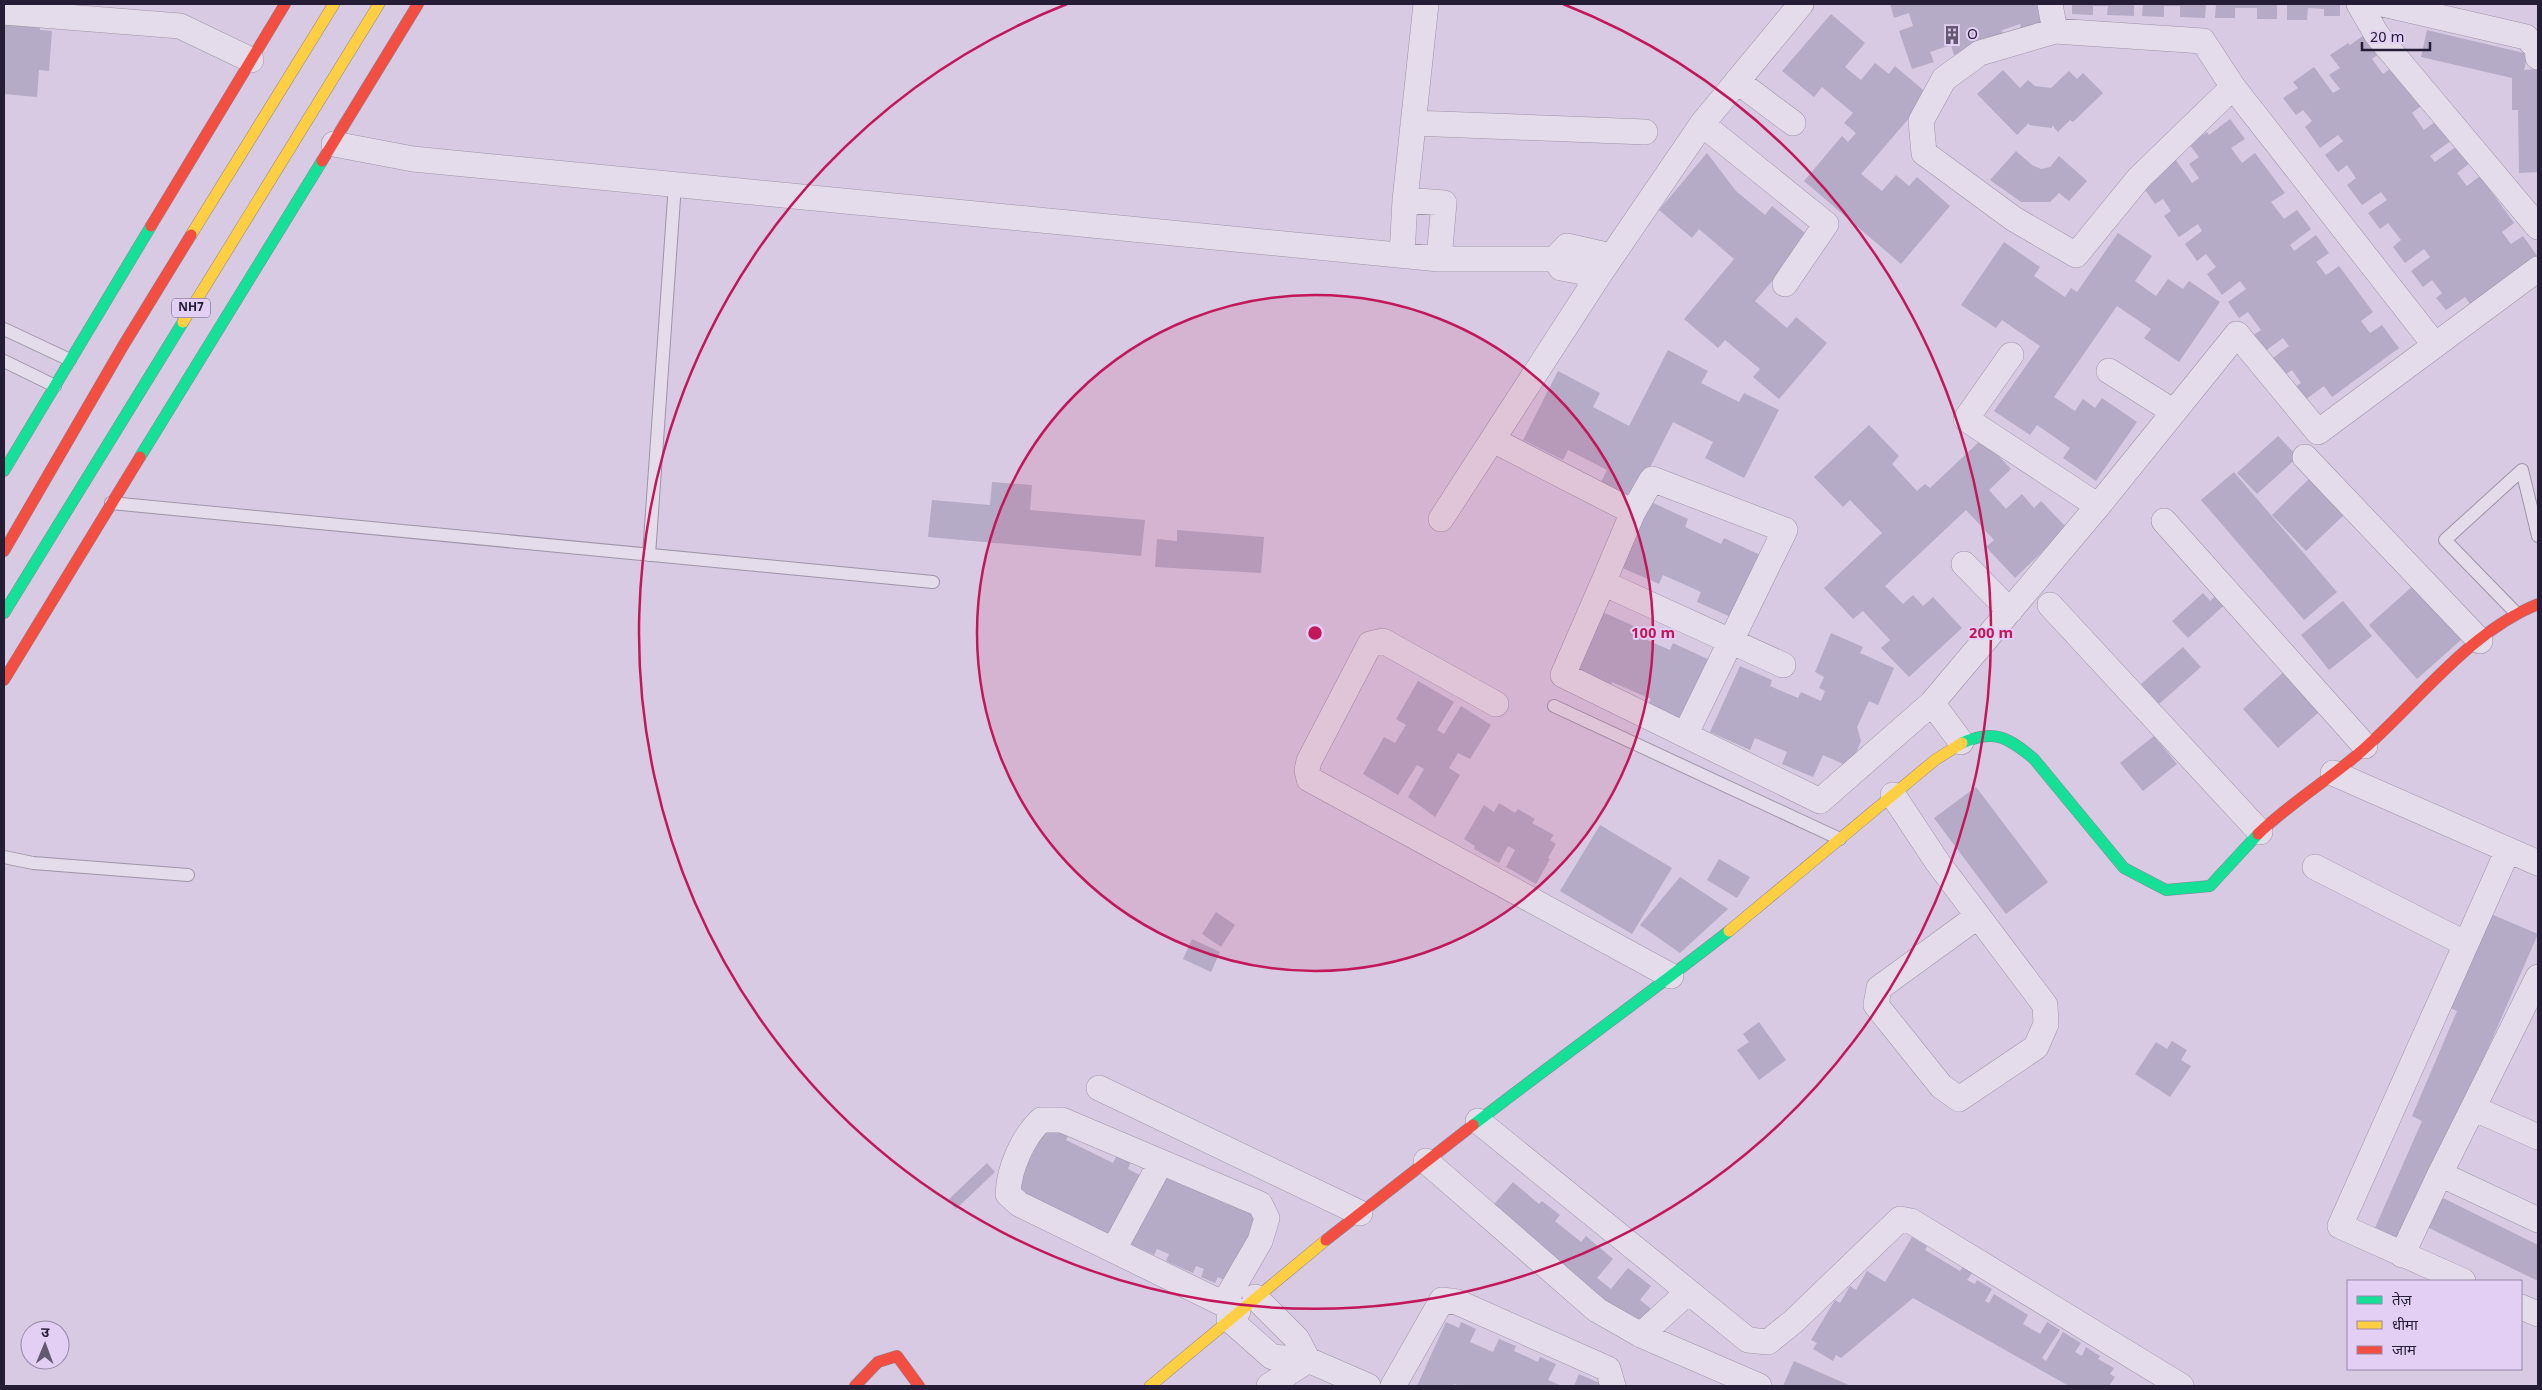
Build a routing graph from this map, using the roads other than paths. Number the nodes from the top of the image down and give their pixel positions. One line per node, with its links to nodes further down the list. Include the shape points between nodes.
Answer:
1 (285, 4): 13 (main road)
2 (334, 4): 46 (main road, NH7, via 123,346)
3 (379, 4): 54 (main road, NH7)
4 (418, 4): 20 (main road)
5 (1426, 4): 16 (street)
6 (1801, 4): 14 (street)
7 (2050, 4): 11 (street)
8 (2360, 4): 23 (street, via 2377,35)
9 (2382, 4): 12 (street, via 2526,37 2537,48)
10 (4, 12): 13 (street, via 180,26)
11 (2055, 31): 15 (street, via 2203,41); 15 (street, via 1980,53 1944,79 1922,121 1924,153 2014,219 2076,255 2139,178)
12 (2538, 57)
13 (251, 60): 32 (main road)
14 (1737, 81): 17 (street); 18 (street)
15 (2233, 87): 30 (street)
16 (1414, 123): 19 (street); 22 (street)
17 (1793, 123)
18 (1702, 124): 26 (street); 28 (street, via 1826,224)
19 (1645, 132)
20 (334, 144): 21 (street, via 413,159); 40 (main road)
21 (675, 184): 24 (street); 47 (lane)
22 (1405, 200): 24 (street); 25 (street, via 1444,203)
23 (2538, 227)
24 (1402, 256): 25 (street)
25 (1439, 259): 26 (street, via 1555,258 1567,246)
26 (1605, 265): 37 (street)
27 (2538, 269): 30 (street)
28 (1785, 284)
29 (4, 329): 32 (lane)
30 (2434, 344): 36 (street, via 2318,432 2237,334)
31 (2011, 355): 41 (street, via 1966,419)
32 (70, 360): 35 (main road)
33 (4, 362): 35 (lane)
34 (2109, 371): 36 (street)
35 (55, 386): 39 (main road)
36 (2174, 412): 41 (street)
37 (1493, 440): 42 (street); 43 (street)
38 (2305, 457): 56 (street)
39 (4, 471)
40 (111, 503): 47 (lane); 58 (main road)
41 (2098, 506): 53 (street)
42 (1633, 512): 50 (street); 55 (street, via 1652,479 1785,530)
43 (1441, 519)
44 (2164, 522): 64 (street)
45 (2538, 536): 52 (lane, via 2522,470 2444,540)
46 (4, 550)
47 (649, 555): 49 (lane)
48 (1964, 564): 53 (street)
49 (933, 582)
50 (1602, 583): 55 (street); 62 (street, via 1563,675)
51 (2050, 604): 67 (street)
52 (2532, 608): 56 (main road)
53 (2010, 611): 59 (street)
54 (4, 613)
55 (1730, 641): 57 (street); 62 (street)
56 (2480, 641): 64 (main road, via 2447,666)
57 (1783, 665)
58 (4, 680)
59 (1932, 703): 62 (street, via 1820,801); 63 (street)
60 (1496, 704): 76 (street, via 1383,641 1370,644 1309,761 1309,779)
61 (1554, 706): 68 (lane)
62 (1685, 735)
63 (1961, 742): 66 (main road); 67 (main road, via 1992,734 2020,746 2124,868 2166,890 2210,886)
64 (2365, 746): 65 (main road)
65 (2333, 773): 67 (main road); 69 (street)
66 (1893, 795): 68 (main road); 74 (street)
67 (2260, 832)
68 (1840, 839): 76 (main road)
69 (2508, 850): 71 (street); 75 (street)
70 (4, 857): 73 (lane, via 34,863)
71 (2538, 863)
72 (2315, 867): 75 (street)
73 (188, 875)
74 (1978, 916): 74 (street, via 2045,1005 2046,1024 2036,1048 1958,1099 1941,1086 1876,1004 1879,988)
75 (2466, 944): 88 (street, via 2340,1226)
76 (1671, 976): 80 (main road)
77 (2538, 977): 79 (street)
78 (1099, 1088): 85 (street)
79 (2472, 1108): 81 (street); 84 (street)
80 (1478, 1120): 82 (main road); 90 (street)
81 (2538, 1137)
82 (1426, 1161): 85 (main road); 94 (street, via 1597,1310)
83 (1161, 1162): 87 (street); 87 (street, via 1062,1120 1041,1120 1030,1130 1009,1178 1008,1194 1018,1204); 92 (street, via 1260,1204 1267,1218)
84 (2440, 1174): 86 (street); 88 (street)
85 (1360, 1213): 92 (main road)
86 (2538, 1220)
87 (1114, 1249): 92 (street)
88 (2402, 1255): 89 (street)
89 (2460, 1280)
90 (1688, 1292): 94 (street); 104 (street, via 1748,1340 1768,1342 1900,1219 1906,1220)
91 (2522, 1307): 93 (street)
92 (1237, 1308): 95 (street, via 1297,1339); 95 (street, via 1272,1356); 98 (main road)
93 (2538, 1314)
94 (1641, 1335): 103 (street)
95 (1308, 1360): 99 (street); 100 (street)
96 (855, 1386): 97 (main road, via 874,1363 897,1356)
97 (919, 1386)
98 (1150, 1386)
99 (1269, 1386)
100 (1368, 1386)
101 (1393, 1386): 102 (street, via 1442,1300 1457,1302 1608,1370)
102 (1613, 1386)
103 (1760, 1386)
104 (2181, 1386)

